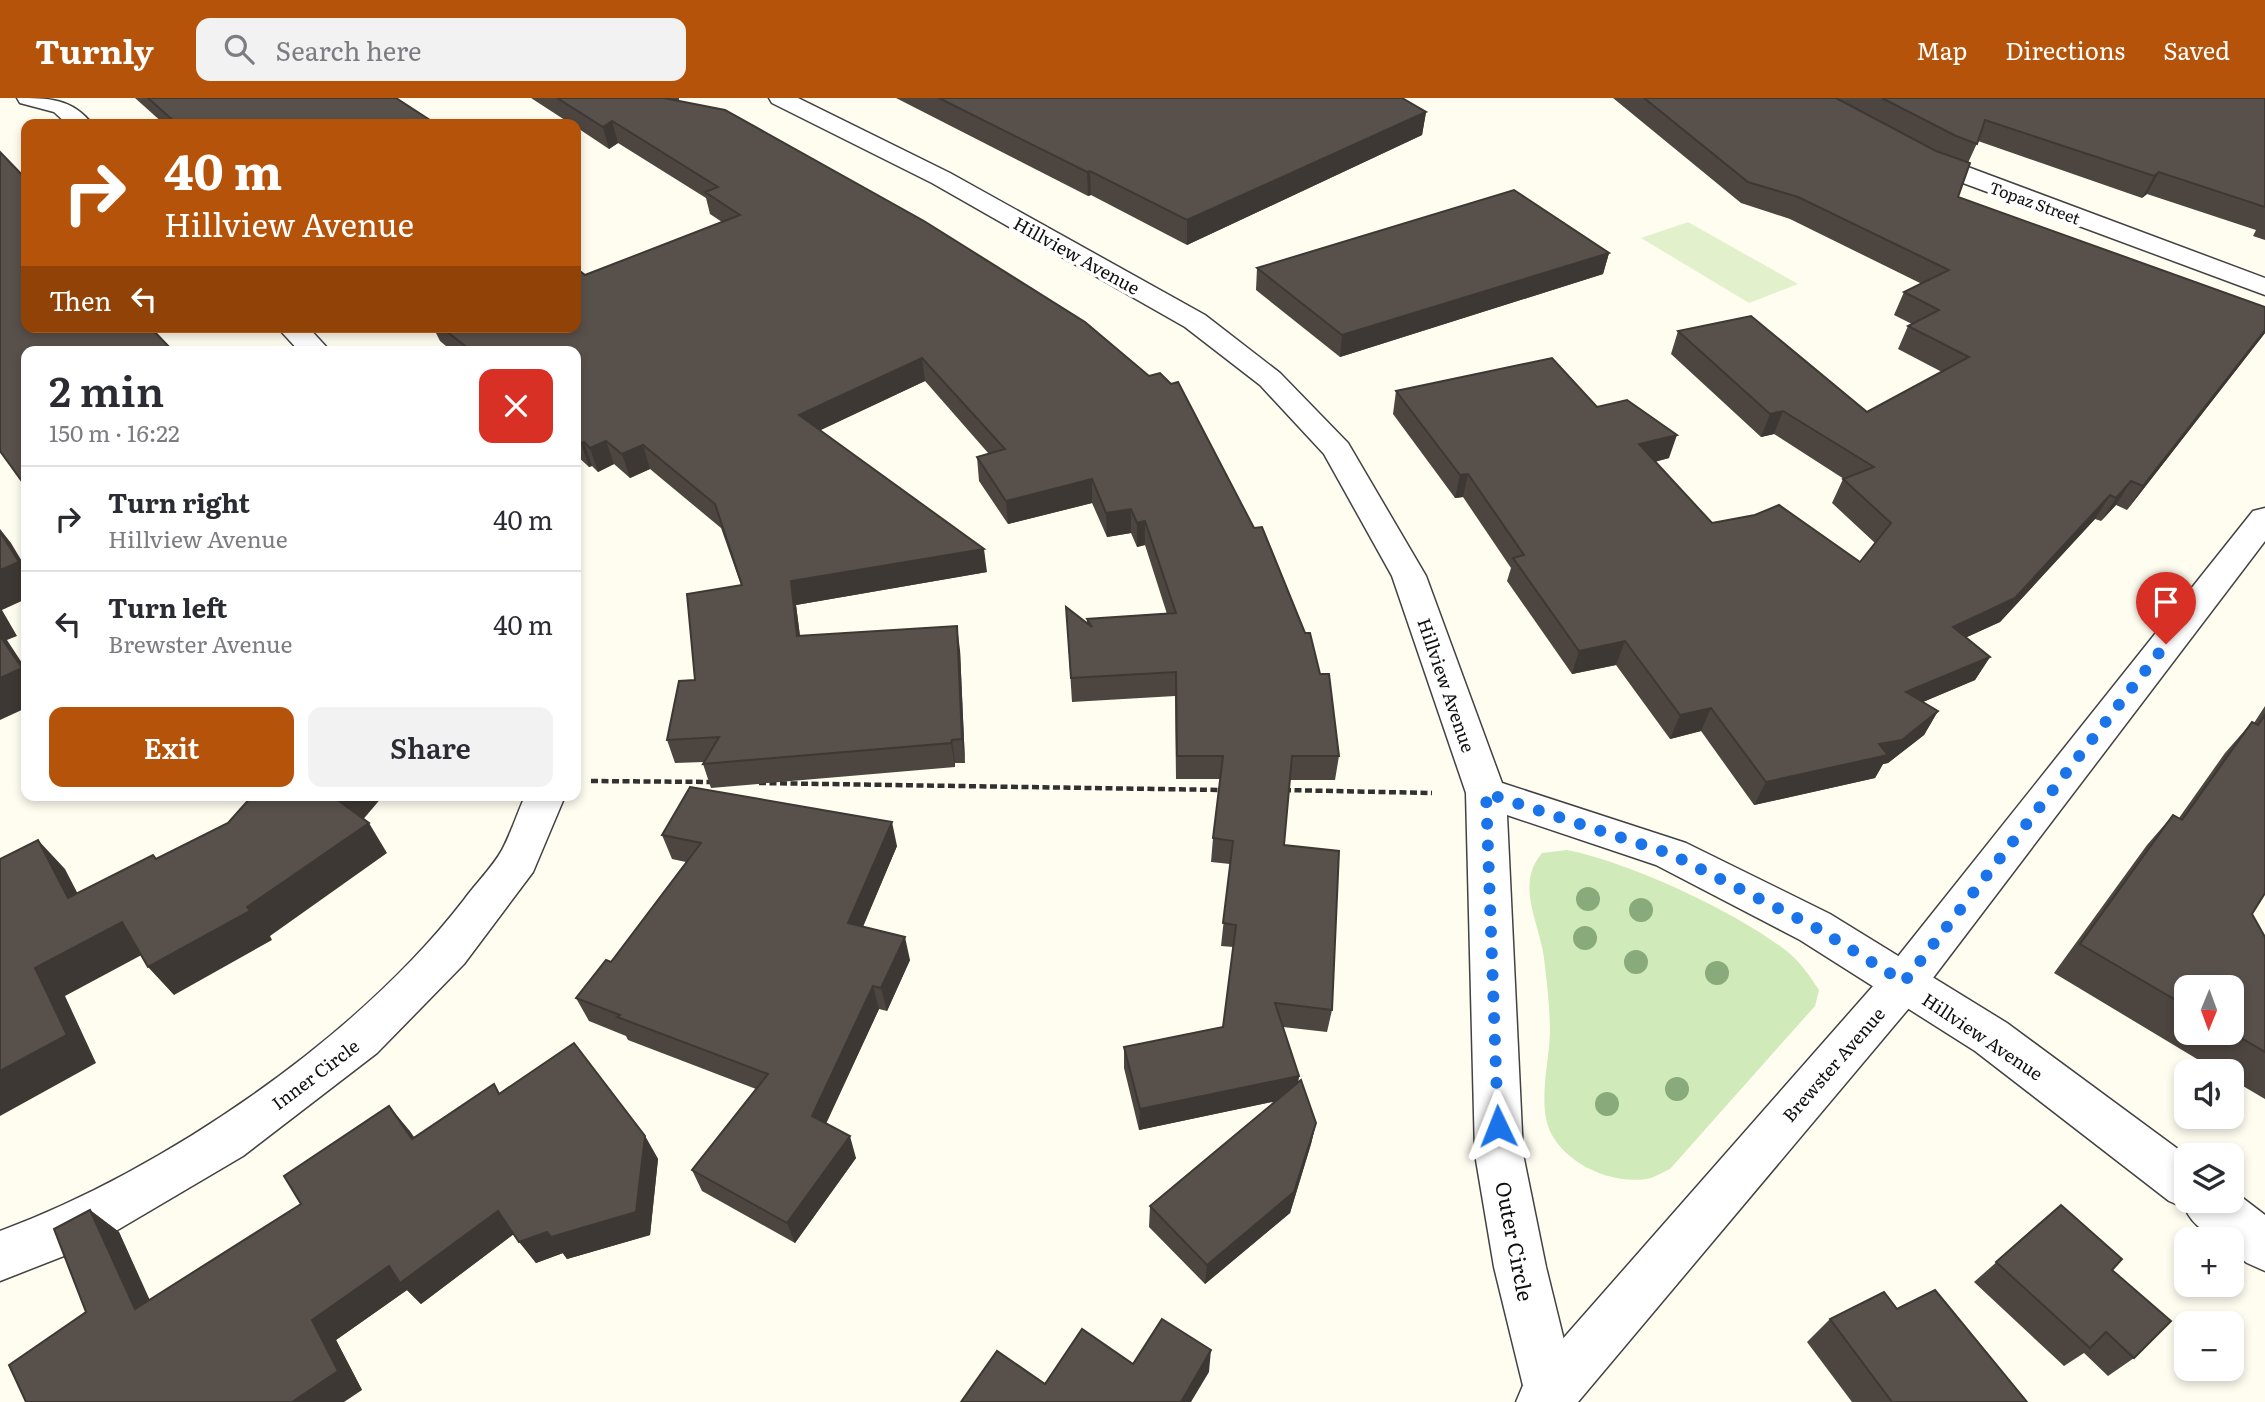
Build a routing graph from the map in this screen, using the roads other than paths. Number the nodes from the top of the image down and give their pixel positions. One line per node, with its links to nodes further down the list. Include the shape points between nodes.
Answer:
1 (28, 98): 3 (street, via 62,107)
2 (780, 98): 9 (street, Hillview Avenue, via 941,178 1195,321 1270,379 1338,450 1409,576)
3 (75, 119)
4 (1892, 141): 5 (street, Topaz Street, via 1937,165)
5 (2265, 287)
6 (297, 333): 7 (street)
7 (311, 346)
8 (2265, 518): 11 (street, Brewster Avenue)
9 (1486, 793): 11 (street, Hillview Avenue, via 1671,854 1815,927); 16 (street, Outer Circle, via 1499,1154)
10 (543, 801): 15 (street, Inner Circle, via 517,860 449,951 361,1040 226,1140 74,1228)
11 (1904, 982): 12 (street, Hillview Avenue, via 1991,1037); 16 (street, Brewster Avenue)
12 (2174, 1176)
13 (2223, 1213): 14 (street)
14 (2265, 1246)
15 (0, 1256)
16 (1546, 1397)

